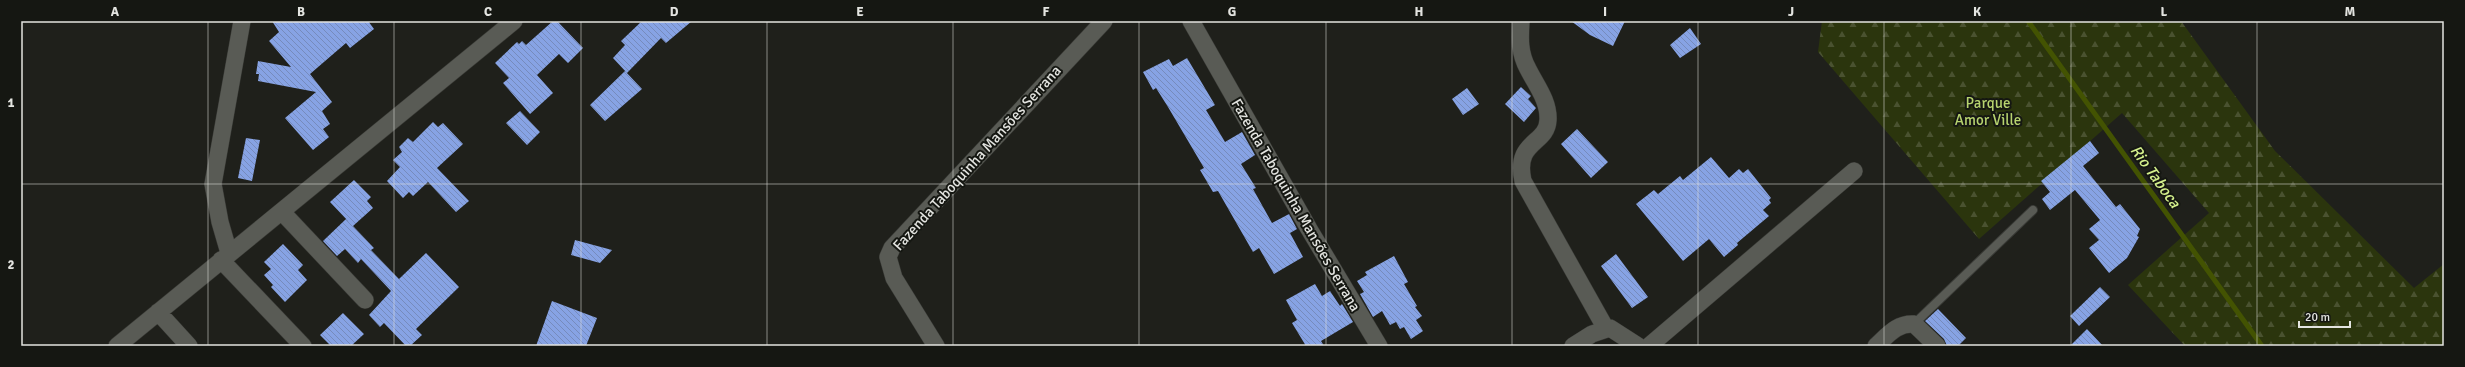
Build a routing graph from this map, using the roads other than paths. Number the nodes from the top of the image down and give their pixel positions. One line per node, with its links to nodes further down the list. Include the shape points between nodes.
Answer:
1 (514, 21): 8 (street)
2 (1104, 21): 17 (street, Fazenda Taboquinha Mansões Serrana, via 892,248 888,257 894,278)
3 (1191, 21): 18 (street, Fazenda Taboquinha Mansões Serrana, via 1308,229)
4 (1521, 21): 13 (street, via 1519,42 1522,54 1542,93 1548,120 1546,128 1524,152 1521,160 1523,181)
5 (244, 22): 9 (street, via 213,184)
6 (1854, 171): 21 (street)
7 (2033, 210): 12 (lane)
8 (282, 212): 9 (street); 10 (street)
9 (225, 256): 11 (street); 16 (street)
10 (365, 300)
11 (158, 312): 14 (street); 15 (street)
12 (1914, 324): 22 (street, via 1900,325); 23 (street)
13 (1606, 328): 19 (street); 20 (street, via 1615,330)
14 (117, 346)
15 (189, 346)
16 (303, 346)
17 (936, 346)
18 (1379, 346)
19 (1573, 346)
20 (1638, 346)
21 (1649, 346)
22 (1876, 346)
23 (1937, 346)

